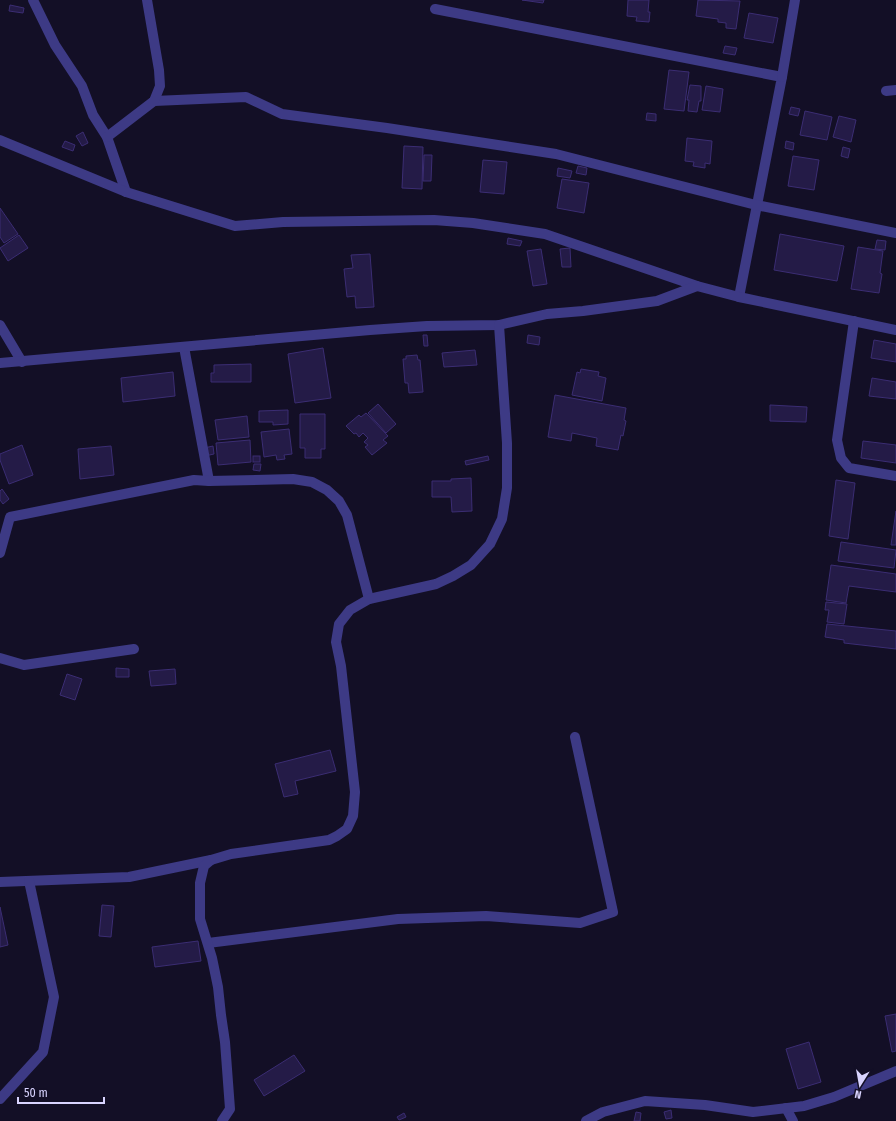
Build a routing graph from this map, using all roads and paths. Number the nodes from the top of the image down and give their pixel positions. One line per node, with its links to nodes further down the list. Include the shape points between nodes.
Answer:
1 (33, 0): 7 (street, via 82,86 93,115)
2 (147, 0): 6 (street, via 160,86)
3 (795, 0): 5 (street)
4 (435, 9): 5 (street)
5 (782, 77): 10 (street)
6 (154, 101): 7 (street); 10 (street, via 246,97 282,114 556,154)
7 (107, 137): 9 (street)
8 (0, 140): 9 (street)
9 (126, 192): 12 (street, via 235,226 283,222 434,220 545,234)
10 (756, 206): 11 (street); 13 (street)
11 (896, 233)
12 (697, 286): 13 (street); 16 (street, via 657,301 547,314)
13 (738, 297): 14 (street)
14 (854, 321): 17 (street); 21 (street, via 837,440 841,458 849,468)
15 (0, 325): 19 (street)
16 (499, 325): 18 (street, via 427,326); 24 (street, via 507,443 507,488 502,519 490,544 471,565 453,576 436,584)
17 (896, 330)
18 (184, 347): 19 (street); 22 (street)
19 (22, 362): 20 (street)
20 (0, 364)
21 (896, 476)
22 (209, 481): 23 (street, via 194,480 10,517); 24 (street, via 293,479 312,482 327,490 339,501 348,515)
23 (0, 553)
24 (369, 600): 28 (street, via 350,610 339,624 336,642 355,792 353,816 346,829 328,840 231,854)
25 (134, 649): 26 (street, via 24,665)
26 (0, 658)
27 (575, 737): 31 (street, via 613,912 580,923 486,916 398,918)
28 (211, 860): 29 (street, via 129,877); 31 (street, via 204,866 200,883 200,919)
29 (29, 881): 30 (street); 33 (street, via 54,997 43,1052)
30 (0, 882)
31 (208, 943): 35 (street, via 218,987 227,1060 230,1109)
32 (896, 1071): 34 (street, via 834,1097 804,1106)
33 (0, 1098)
34 (786, 1108): 36 (street, via 753,1112 705,1105 645,1102 603,1112); 37 (street)
35 (222, 1121)
36 (586, 1121)
37 (793, 1121)

